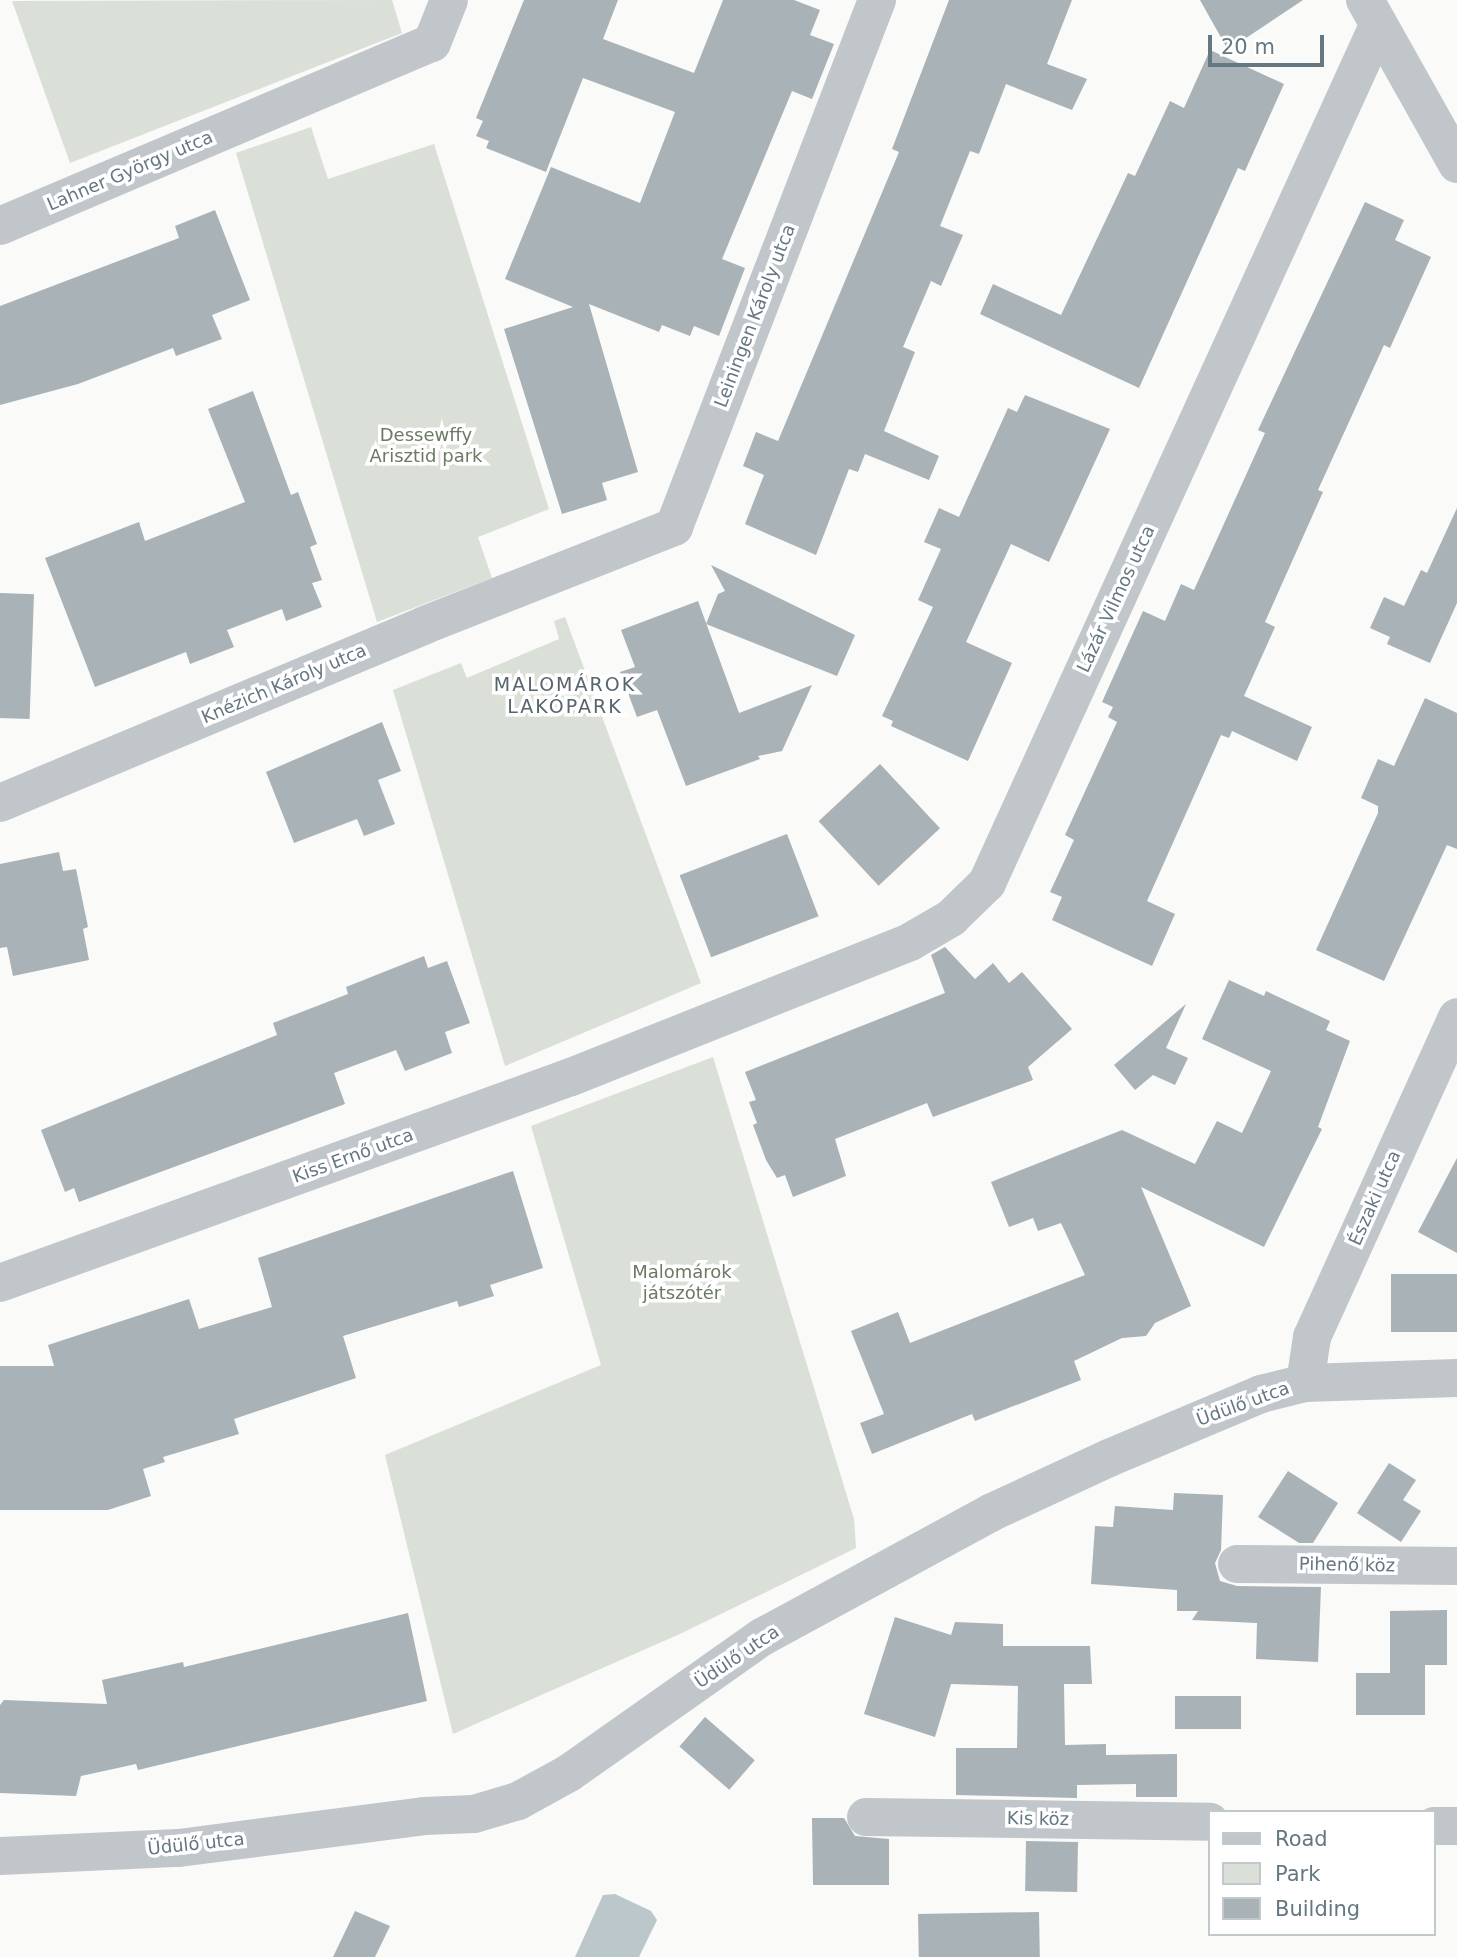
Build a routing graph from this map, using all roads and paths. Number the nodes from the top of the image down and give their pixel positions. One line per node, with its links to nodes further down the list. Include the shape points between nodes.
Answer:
1 (449, 0): 5 (street, Lahner György utca, via 432,43)
2 (877, 0): 6 (street, Leiningen Károly utca, via 674,527)
3 (1371, 13): 4 (street); 9 (street, Lázár Vilmos utca, via 987,883 951,918 909,942)
4 (1457, 164)
5 (0, 226)
6 (569, 568): 7 (street, Knézich Károly utca)
7 (0, 803)
8 (1457, 1017): 10 (street, Északi utca)
9 (704, 1025): 11 (street, Kiss Ernő utca)
10 (1441, 1088): 13 (street, Északi utca, via 1312,1337)
11 (0, 1283)
12 (1457, 1378): 13 (street, Üdülő utca)
13 (1305, 1382): 20 (street, Üdülő utca, via 1236,1405 990,1513 762,1637 569,1773 518,1801 474,1814 424,1816 179,1848)
14 (1237, 1564): 15 (street, Pihenő köz)
15 (1457, 1566)
16 (866, 1817): 17 (street, Kis köz)
17 (1208, 1822)
18 (1436, 1826): 19 (street)
19 (1457, 1826)
20 (0, 1856)

